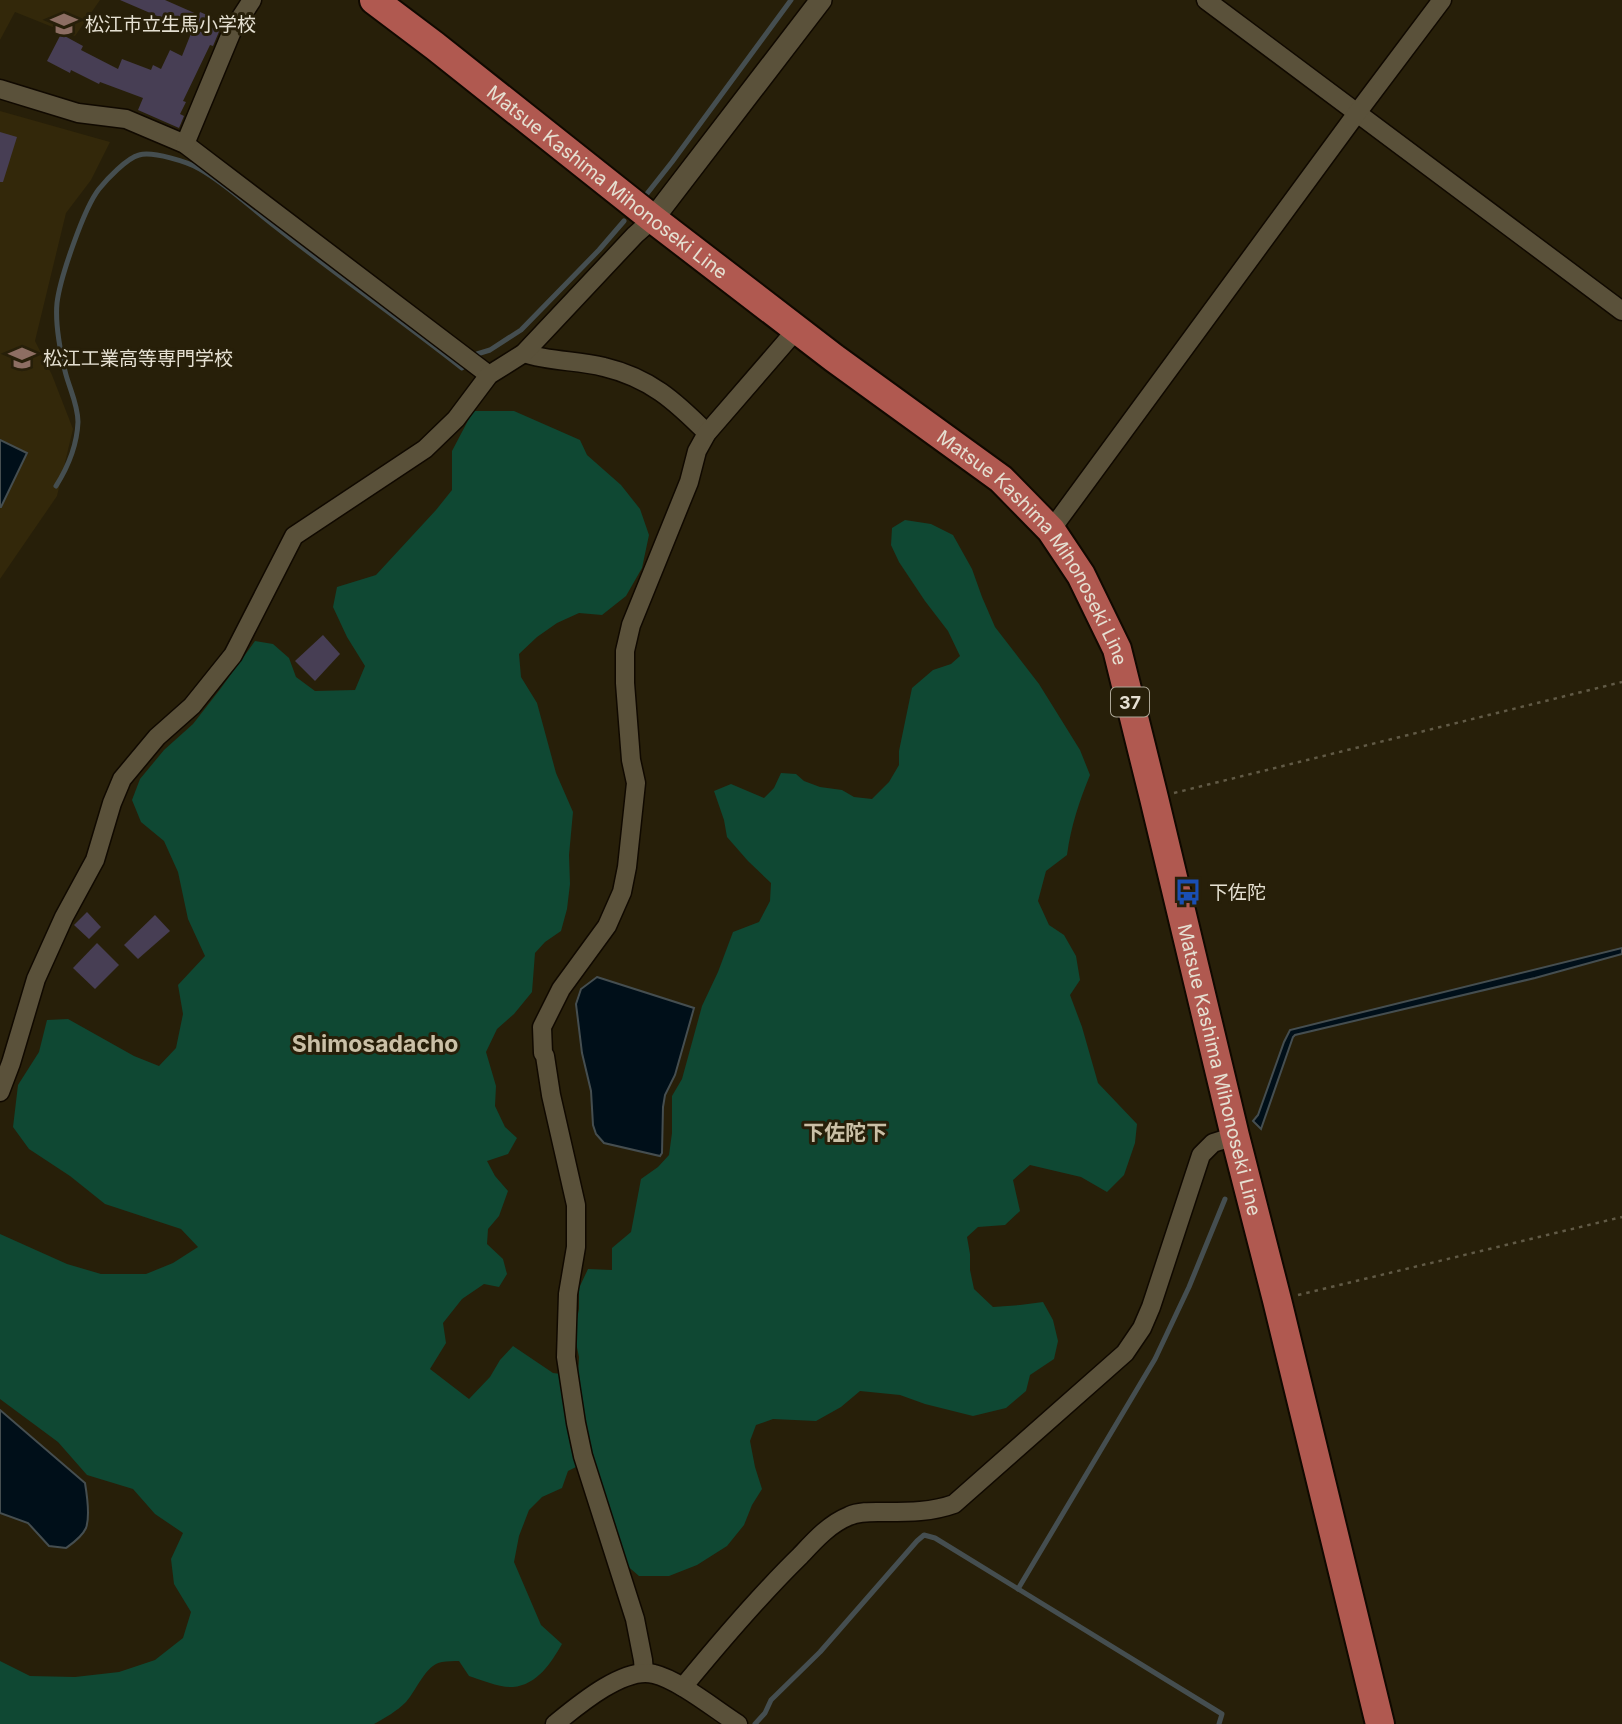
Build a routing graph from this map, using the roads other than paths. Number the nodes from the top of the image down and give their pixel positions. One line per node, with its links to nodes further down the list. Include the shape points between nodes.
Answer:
1 (252, 0): 8 (street, via 232,31)
2 (374, 0): 9 (main road, Matsue Kashima Mihonoseki Line / 37)
3 (821, 0): 9 (street)
4 (1206, 0): 7 (street)
5 (1442, 0): 7 (street)
6 (0, 89): 8 (street, via 78,113 125,119)
7 (1357, 113): 10 (street); 15 (street)
8 (186, 144): 13 (street)
9 (653, 219): 11 (main road, Matsue Kashima Mihonoseki Line / 37); 12 (street)
10 (1622, 311)
11 (797, 329): 14 (street); 15 (main road, Matsue Kashima Mihonoseki Line / 37, via 1001,479)
12 (524, 353): 13 (street); 14 (street, via 635,376 679,405)
13 (489, 374): 16 (street, via 456,419 425,449 294,536 233,655 122,779 95,860 36,979)
14 (707, 433): 18 (street, via 631,625 625,651 636,783 622,892 607,926 561,989 542,1027 551,1096 576,1205 566,1357 576,1423 635,1619)
15 (1051, 530): 17 (main road, Matsue Kashima Mihonoseki Line / 37, via 1081,575 1117,649)
16 (0, 1092)
17 (1235, 1136): 19 (street, via 1213,1143 1201,1155 1151,1307 1125,1353 954,1504 926,1511 867,1512 834,1524 775,1581); 22 (main road, Matsue Kashima Mihonoseki Line / 37)
18 (644, 1672): 19 (street); 20 (street, via 594,1693)
19 (683, 1687): 21 (street)
20 (555, 1724)
21 (738, 1724)
22 (1380, 1724)

